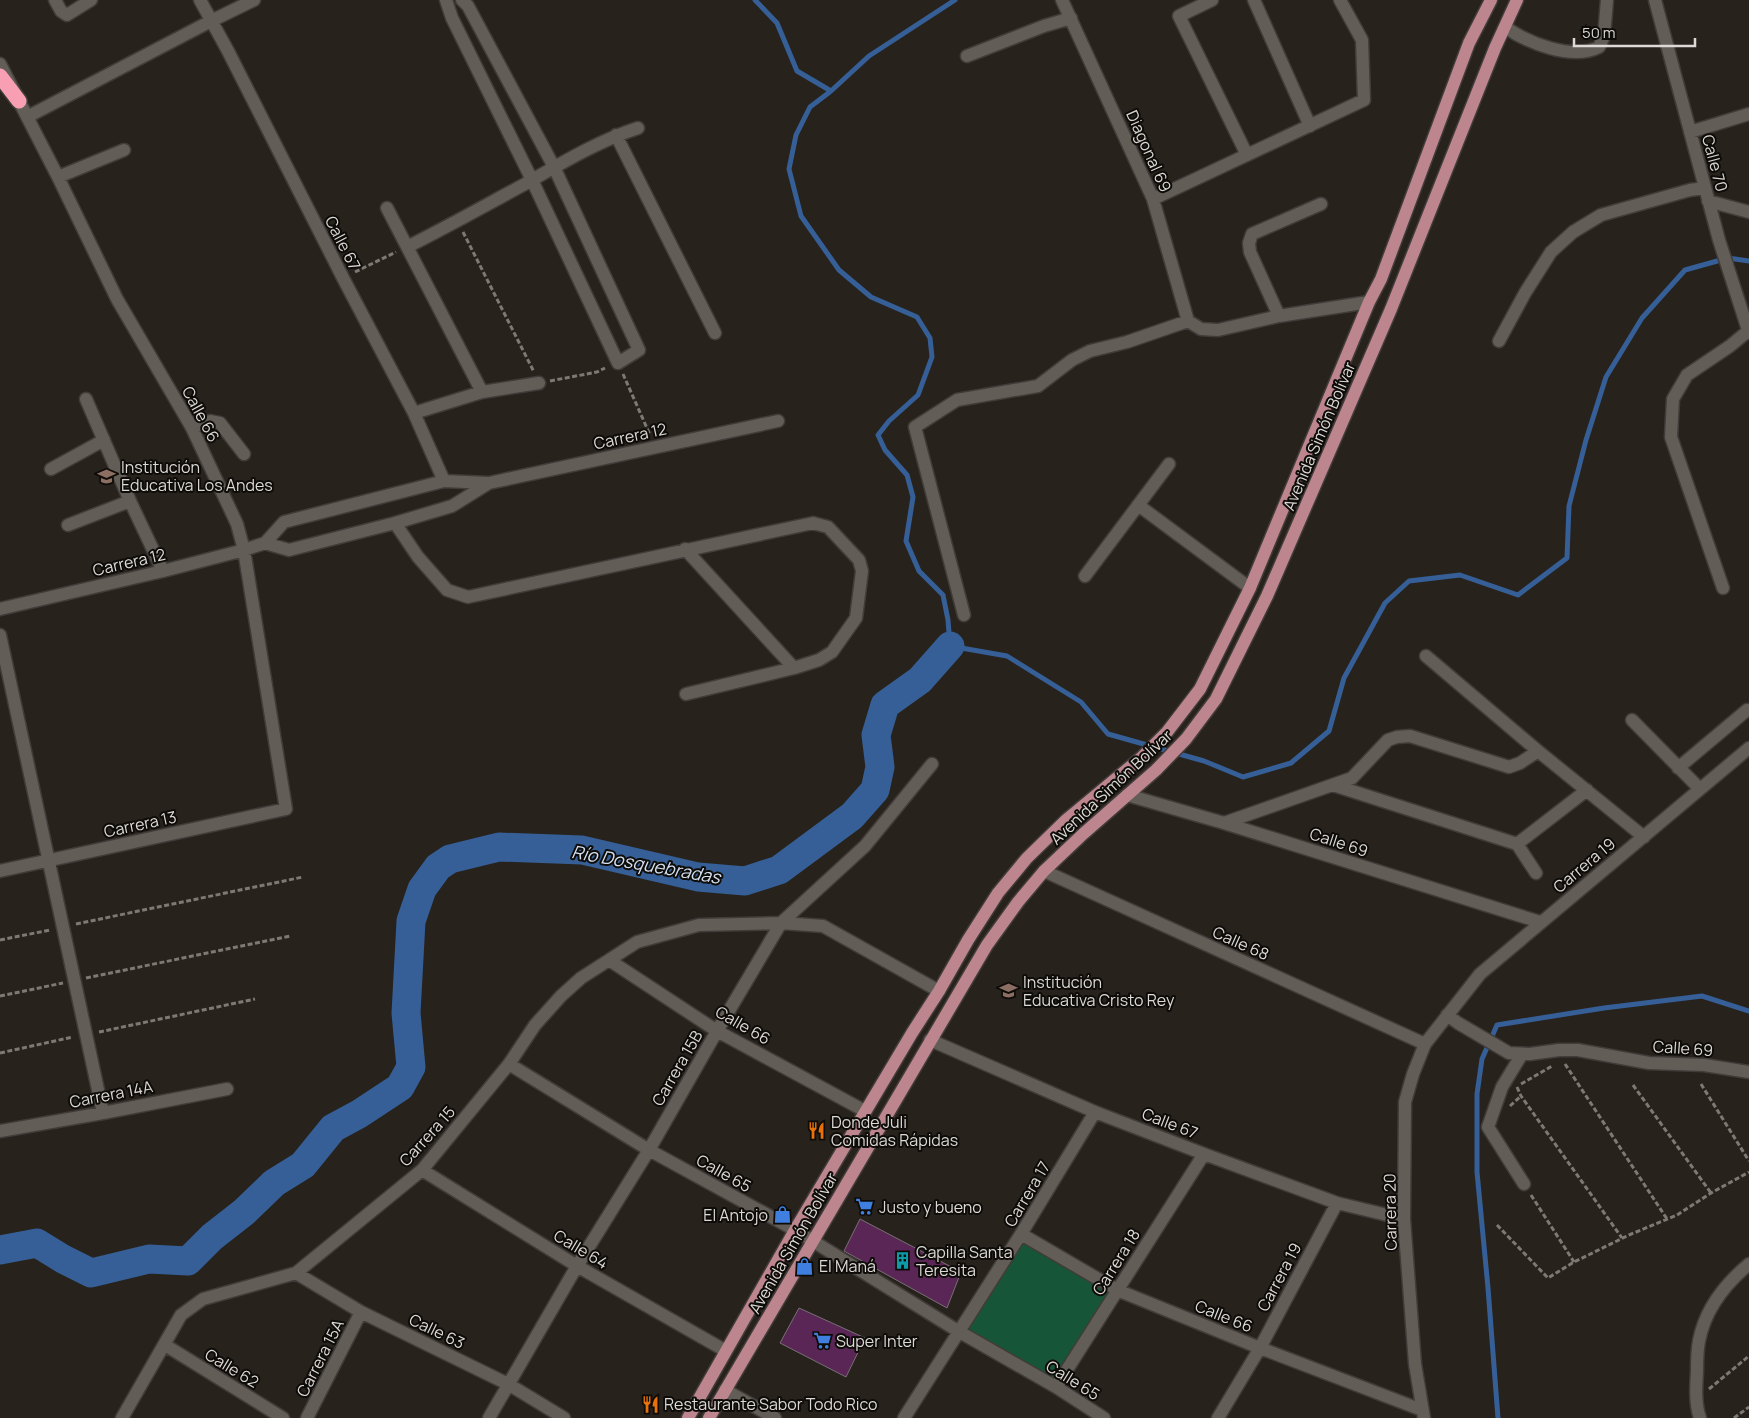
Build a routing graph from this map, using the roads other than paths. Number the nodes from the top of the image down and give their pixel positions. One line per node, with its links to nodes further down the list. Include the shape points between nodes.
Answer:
1 (55, 0): 2 (street, via 67,15)
2 (91, 0)
3 (200, 0): 16 (street, Calle 67)
4 (254, 0): 16 (street)
5 (446, 0): 32 (street)
6 (462, 0): 30 (street)
7 (1062, 0): 15 (street, Diagonal 69)
8 (1212, 0): 29 (street, via 1179,16)
9 (1254, 0): 24 (street)
10 (1340, 0): 24 (street, via 1362,40 1364,100)
11 (1491, 0): 40 (main road, Avenida Simón Bolívar, via 1469,43 1381,279)
12 (1517, 0): 17 (main road, Avenida Simón Bolívar)
13 (1607, 0): 17 (street, via 1604,36 1599,47 1592,51 1568,52 1541,46)
14 (1655, 0): 26 (street, Calle 70)
15 (1071, 18): 18 (street); 34 (street, Diagonal 69)
16 (211, 21): 23 (street); 49 (street, Calle 67)
17 (1505, 27): 59 (main road, Avenida Simón Bolívar)
18 (967, 56)
19 (0, 64): 21 (street, Calle 66)
20 (0, 76): 21 (highway)
21 (19, 101): 23 (street, Calle 66)
22 (1749, 114): 26 (street)
23 (27, 117): 31 (street, Calle 66)
24 (1310, 126): 29 (street)
25 (638, 128): 27 (street)
26 (1690, 132): 33 (street, Calle 70)
27 (616, 135): 30 (street); 43 (street)
28 (124, 150): 31 (street)
29 (1247, 155): 34 (street)
30 (554, 167): 32 (street); 32 (street, via 639,350 618,363)
31 (58, 177): 51 (street, Calle 66, via 117,299)
32 (532, 180): 39 (street)
33 (1705, 188): 35 (street, Calle 70); 45 (street, via 1601,215 1573,232 1551,252)
34 (1153, 198): 42 (street, Diagonal 69)
35 (1708, 202): 38 (street); 44 (street, Calle 70)
36 (1321, 204): 41 (street, via 1252,234 1250,252)
37 (387, 208): 39 (street)
38 (1749, 212)
39 (407, 247): 47 (street)
40 (1369, 302): 41 (street); 58 (main road, Avenida Simón Bolívar)
41 (1279, 316): 42 (street, via 1218,330 1201,328)
42 (1188, 321): 72 (street, via 1090,351 1072,360 1038,386 958,400 915,427)
43 (715, 332)
44 (1749, 332): 70 (street, via 1687,374 1673,399 1671,437)
45 (1499, 341)
46 (540, 383): 47 (street)
47 (482, 392): 49 (street)
48 (86, 399): 52 (street)
49 (414, 413): 56 (street, Calle 67)
50 (778, 420): 57 (street, Carrera 12)
51 (192, 428): 53 (street, via 210,420 220,423); 65 (street, Calle 66, via 237,524)
52 (104, 440): 55 (street); 60 (street)
53 (244, 454)
54 (1169, 464): 61 (street)
55 (51, 469)
56 (444, 481): 57 (street, Carrera 12); 64 (street, Carrera 12, via 284,522)
57 (489, 483): 62 (street, Carrera 12, via 452,506)
58 (1293, 484): 59 (main road); 69 (main road, Avenida Simón Bolívar)
59 (1312, 492): 86 (main road, Avenida Simón Bolívar, via 1267,596 1216,699 1186,739)
60 (130, 501): 63 (street); 67 (street)
61 (1138, 505): 68 (street); 69 (street)
62 (395, 523): 64 (street, Carrera 12, via 289,550); 66 (street, via 418,557 447,590 468,597)
63 (68, 525)
64 (265, 543): 65 (street, Carrera 12)
65 (244, 550): 67 (street, Carrera 12); 87 (street, Calle 66)
66 (685, 550): 75 (street); 75 (street, via 813,523 828,527 859,560 862,571 856,618 832,652)
67 (163, 571): 71 (street, Carrera 12)
68 (1085, 576)
69 (1250, 588): 98 (main road, Avenida Simón Bolívar, via 1200,689 1167,732 1027,858 998,893)
70 (1723, 588)
71 (0, 609)
72 (964, 615)
73 (0, 635): 91 (street)
74 (1426, 656): 80 (street)
75 (794, 668): 76 (street)
76 (686, 694)
77 (1747, 710): 82 (street)
78 (1632, 720): 82 (street)
79 (1749, 748): 84 (street, Carrera 19)
80 (1538, 751): 83 (street, via 1520,764 1509,767 1410,736 1397,737 1388,740 1352,778); 85 (street)
81 (932, 764): 96 (street, Carrera 15B, via 865,846)
82 (1678, 768): 84 (street)
83 (1333, 785): 88 (street); 90 (street)
84 (1700, 789): 89 (street, Carrera 19)
85 (1587, 790): 89 (street); 90 (street)
86 (1126, 795): 88 (street, Calle 69); 93 (main road, Avenida Simón Bolívar)
87 (286, 809): 91 (street, Carrera 13)
88 (1224, 822): 95 (street, Calle 69)
89 (1644, 837): 95 (street, Carrera 19)
90 (1517, 844): 94 (street)
91 (47, 860): 92 (street, Carrera 13); 109 (street)
92 (0, 871)
93 (1044, 871): 101 (main road, Avenida Simón Bolívar, via 987,945); 102 (street, Calle 68)
94 (1536, 873)
95 (1540, 922): 99 (street, Carrera 19, via 1480,974)
96 (781, 923): 97 (street, Carrera 15, via 699,925 637,942); 98 (street, via 823,926); 100 (street, Carrera 15B)
97 (609, 960): 100 (street, Calle 66); 104 (street, Carrera 15, via 561,996 535,1025)
98 (939, 991): 107 (main road, Avenida Simón Bolívar)
99 (1447, 1015): 102 (street, Carrera 20); 103 (street, Calle 69, via 1498,1048)
100 (717, 1031): 107 (street, Calle 66); 111 (street, Carrera 15B)
101 (930, 1040): 108 (street, Calle 67); 119 (main road, Avenida Simón Bolívar)
102 (1425, 1044): 116 (street, Carrera 20, via 1405,1102)
103 (1522, 1054): 105 (street, Calle 69, via 1578,1050 1649,1063 1704,1065); 114 (street, via 1502,1087 1488,1127)
104 (509, 1064): 111 (street, Calle 65); 113 (street, Carrera 15)
105 (1749, 1072)
106 (227, 1089): 109 (street, Carrera 14A)
107 (866, 1112): 117 (main road, Avenida Simón Bolívar)
108 (1095, 1112): 112 (street, Calle 67); 118 (street, Carrera 17)
109 (103, 1113): 110 (street, Carrera 14A)
110 (0, 1130)
111 (650, 1150): 117 (street, Calle 65); 121 (street, Carrera 15B)
112 (1204, 1154): 115 (street, Calle 67); 123 (street, Carrera 18)
113 (422, 1170): 121 (street, Calle 64); 122 (street, Carrera 15)
114 (1524, 1184)
115 (1337, 1203): 116 (street, Calle 67); 127 (street, Carrera 19)
116 (1404, 1219): 132 (street, Carrera 20, via 1415,1364)
117 (795, 1230): 119 (street, Calle 65); 128 (main road, Avenida Simón Bolívar)
118 (1021, 1234): 123 (street, Calle 66); 125 (street, Carrera 17)
119 (812, 1241): 125 (street, Calle 65); 131 (main road, Avenida Simón Bolívar)
120 (1749, 1264): 133 (street, via 1727,1284 1709,1311 1698,1346 1696,1389)
121 (577, 1266): 128 (street, Calle 64); 129 (street, Carrera 15B)
122 (296, 1273): 124 (street, Calle 63); 126 (street, Carrera 15, via 203,1299 181,1315)
123 (1117, 1290): 127 (street, Calle 66); 130 (street, Carrera 18)
124 (361, 1312): 129 (street, Calle 63); 136 (street, Carrera 15A)
125 (958, 1331): 130 (street, Calle 65); 142 (street, Carrera 17)
126 (165, 1346): 134 (street, Carrera 15); 135 (street, Calle 62)
127 (1260, 1348): 132 (street, Calle 66); 144 (street, Carrera 19)
128 (726, 1351): 139 (main road, Avenida Simón Bolívar)
129 (508, 1384): 137 (street, Carrera 15B); 138 (street, Calle 63)
130 (1056, 1388): 143 (street, Calle 65)
131 (725, 1390): 140 (main road, Avenida Simón Bolívar); 141 (street)
132 (1423, 1414)
133 (1700, 1416)
134 (122, 1418)
135 (283, 1418)
136 (307, 1418)
137 (489, 1418)
138 (564, 1418)
139 (688, 1418)
140 (709, 1418)
141 (775, 1418)
142 (904, 1418)
143 (1104, 1418)
144 (1218, 1418)

